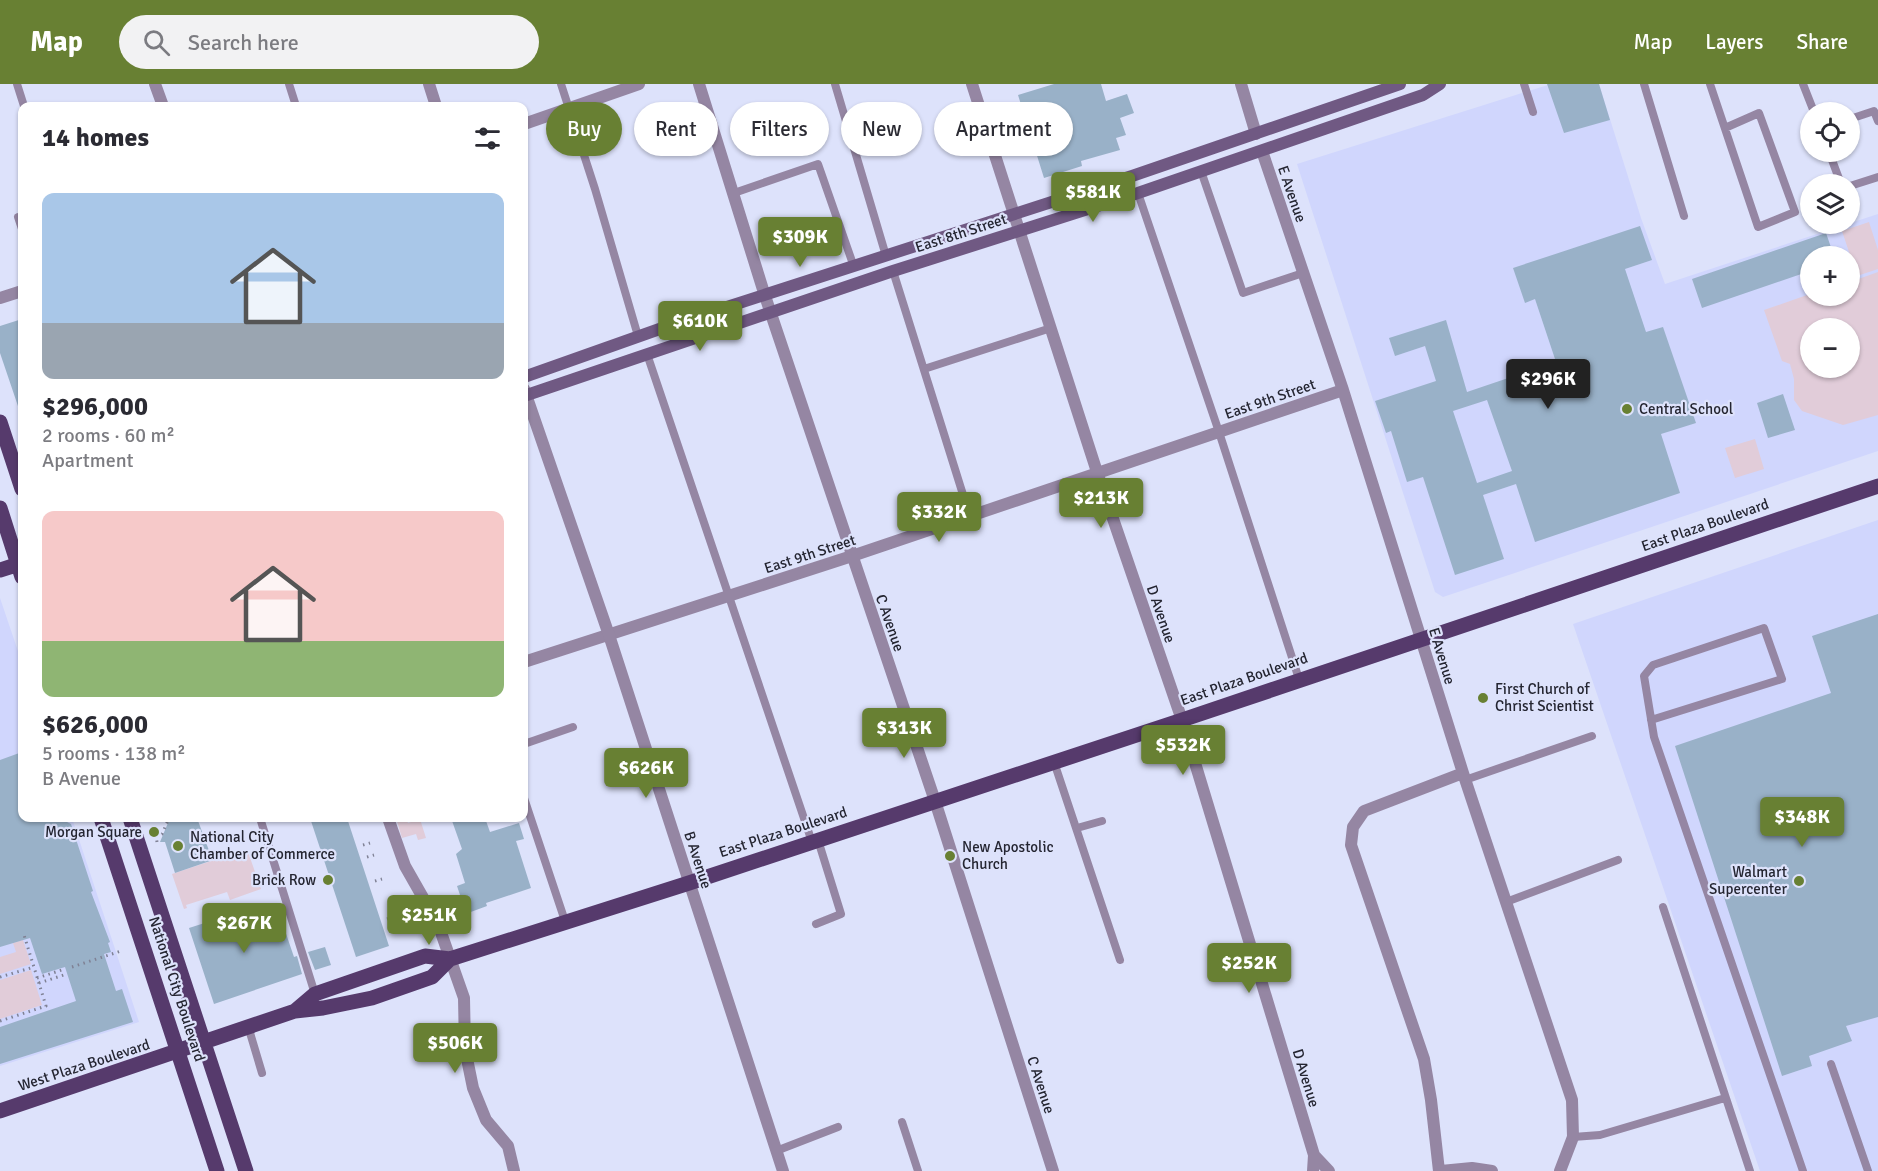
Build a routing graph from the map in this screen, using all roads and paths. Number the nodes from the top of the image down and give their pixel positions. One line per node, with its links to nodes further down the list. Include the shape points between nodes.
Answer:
1 (17, 84): 17 (lane)
2 (155, 84): 18 (street)
3 (289, 84): 19 (lane)
4 (429, 84): 20 (street)
5 (561, 84): 21 (lane)
6 (639, 84): 22 (street)
7 (699, 84): 36 (street, C Avenue)
8 (835, 84): 41 (lane)
9 (972, 84): 38 (street, D Avenue)
10 (1243, 84): 30 (street)
11 (1400, 84): 30 (main road, East 8th Street)
12 (1440, 84): 31 (main road, East 8th Street, via 1424,95)
13 (1524, 84): 24 (lane)
14 (1644, 84): 39 (lane)
15 (1710, 84): 29 (lane)
16 (1803, 84): 23 (lane)
17 (23, 102)
18 (162, 102)
19 (295, 102)
20 (435, 102)
21 (567, 102)
22 (589, 102)
23 (1810, 102)
24 (1533, 112)
25 (1860, 116): 27 (lane, via 1874,111)
26 (546, 117): 28 (street)
27 (1878, 121)
28 (528, 123)
29 (1725, 128): 29 (lane, via 1758,227 1796,212 1759,113)
30 (1256, 134): 38 (main road, East 8th Street)
31 (1262, 151): 33 (main road, East 8th Street); 44 (street, E Avenue)
32 (583, 156): 50 (lane)
33 (1201, 171): 37 (main road, East 8th Street); 44 (lane, via 1243,293)
34 (1878, 177): 35 (lane)
35 (1860, 183)
36 (734, 193): 42 (lane, via 818,164); 46 (street, C Avenue)
37 (1138, 193): 40 (main road, East 8th Street); 58 (lane)
38 (1015, 214): 40 (street, D Avenue); 41 (main road, East 8th Street)
39 (1684, 216)
40 (1019, 230): 43 (main road, East 8th Street); 49 (street, D Avenue)
41 (886, 256): 42 (main road, East 8th Street)
42 (854, 267): 46 (main road, East 8th Street)
43 (893, 271): 48 (main road, East 8th Street); 52 (lane)
44 (1304, 273): 54 (street, E Avenue)
45 (18, 292): 47 (street)
46 (765, 296): 48 (street, C Avenue); 50 (main road, East 8th Street)
47 (0, 298)
48 (771, 313): 51 (main road, East 8th Street); 64 (street, C Avenue)
49 (1051, 328): 52 (lane); 59 (street, D Avenue)
50 (638, 336): 53 (main road, East 8th Street)
51 (647, 354): 55 (main road, East 8th Street); 68 (lane)
52 (924, 369): 63 (lane)
53 (528, 376)
54 (1343, 390): 58 (street, East 9th Street); 70 (street, E Avenue)
55 (528, 392)
56 (528, 404): 69 (street, B Avenue)
57 (0, 422): 60 (main road)
58 (1219, 432): 59 (street, East 9th Street); 72 (lane)
59 (1097, 472): 63 (street, East 9th Street); 73 (street, D Avenue)
60 (18, 477)
61 (1878, 486): 70 (main road, East Plaza Boulevard)
62 (0, 508): 65 (main road)
63 (970, 517): 64 (street, East 9th Street)
64 (852, 556): 68 (street, East 9th Street); 80 (street, C Avenue)
65 (18, 559)
66 (18, 568): 67 (main road)
67 (0, 570)
68 (730, 596): 69 (street, East 9th Street); 89 (lane)
69 (609, 635): 71 (street, East 9th Street); 98 (street, B Avenue)
70 (1421, 639): 72 (main road, East Plaza Boulevard); 79 (street, E Avenue)
71 (528, 661)
72 (1299, 679): 73 (main road, East Plaza Boulevard)
73 (1182, 720): 78 (main road, East Plaza Boulevard); 130 (street, D Avenue)
74 (1652, 720): 74 (lane, via 1644,676 1653,665 1764,628 1782,680); 143 (lane, via 1658,748)
75 (573, 727): 77 (lane)
76 (1592, 736): 79 (lane)
77 (528, 743)
78 (1054, 762): 80 (main road, East Plaza Boulevard); 88 (lane)
79 (1464, 777): 99 (street, E Avenue); 139 (street, via 1364,811 1353,827 1352,845 1424,1059)
80 (935, 801): 89 (main road, East Plaza Boulevard); 136 (street, C Avenue)
81 (528, 810): 103 (lane)
82 (1102, 821): 88 (lane)
83 (102, 822): 121 (main road, National City Boulevard)
84 (131, 822): 120 (main road, National City Boulevard)
85 (167, 822): 90 (path, via 162,834 156,836)
86 (261, 822): 116 (lane)
87 (389, 822): 109 (street, via 405,866 438,924)
88 (1077, 828): 110 (lane)
89 (815, 841): 98 (main road, East Plaza Boulevard); 104 (lane, via 841,914)
90 (157, 842)
91 (370, 843): 92 (path)
92 (363, 845)
93 (374, 855): 94 (path)
94 (367, 857)
95 (1618, 860): 99 (lane)
96 (382, 879): 97 (path)
97 (375, 881)
98 (689, 883): 103 (main road, East Plaza Boulevard); 129 (street, B Avenue)
99 (1506, 902): 128 (street, E Avenue, via 1572,1100)
100 (1663, 907): 124 (lane)
101 (394, 917): 102 (path)
102 (387, 919)
103 (565, 921): 109 (main road, East Plaza Boulevard)
104 (816, 924)
105 (398, 929): 106 (path)
106 (391, 931)
107 (24, 934): 111 (path)
108 (121, 951): 112 (path)
109 (450, 959): 116 (main road, East Plaza Boulevard, via 425,956); 117 (main road, East Plaza Boulevard, via 432,977 372,998); 133 (street, via 464,998 465,1049 473,1088 486,1120 508,1146)
110 (1120, 960)
111 (34, 967): 113 (path); 114 (path)
112 (72, 967)
113 (0, 977)
114 (37, 978): 115 (path); 115 (path, via 66,971)
115 (39, 983): 118 (path, via 46,1006)
116 (315, 994): 117 (main road, East Plaza Boulevard)
117 (295, 1011): 119 (main road, East Plaza Boulevard)
118 (0, 1021)
119 (248, 1026): 120 (main road, East Plaza Boulevard); 123 (lane)
120 (204, 1043): 121 (main road, East Plaza Boulevard); 132 (main road, National City Boulevard)
121 (179, 1052): 125 (main road, West Plaza Boulevard); 131 (main road, National City Boulevard)
122 (1831, 1064): 144 (lane)
123 (262, 1073)
124 (1725, 1098): 128 (lane, via 1600,1135); 142 (lane)
125 (0, 1111)
126 (902, 1122): 135 (lane)
127 (838, 1127): 129 (lane)
128 (1573, 1137): 141 (street, E Avenue)
129 (777, 1151): 134 (street, B Avenue)
130 (1314, 1155): 137 (street, D Avenue); 138 (street, D Avenue)
131 (217, 1171)
132 (246, 1171)
133 (514, 1171)
134 (783, 1171)
135 (918, 1171)
136 (1053, 1171)
137 (1313, 1171)
138 (1329, 1171)
139 (1440, 1171): 140 (street)
140 (1492, 1171)
141 (1560, 1171)
142 (1750, 1171)
143 (1803, 1171)
144 (1868, 1171)

